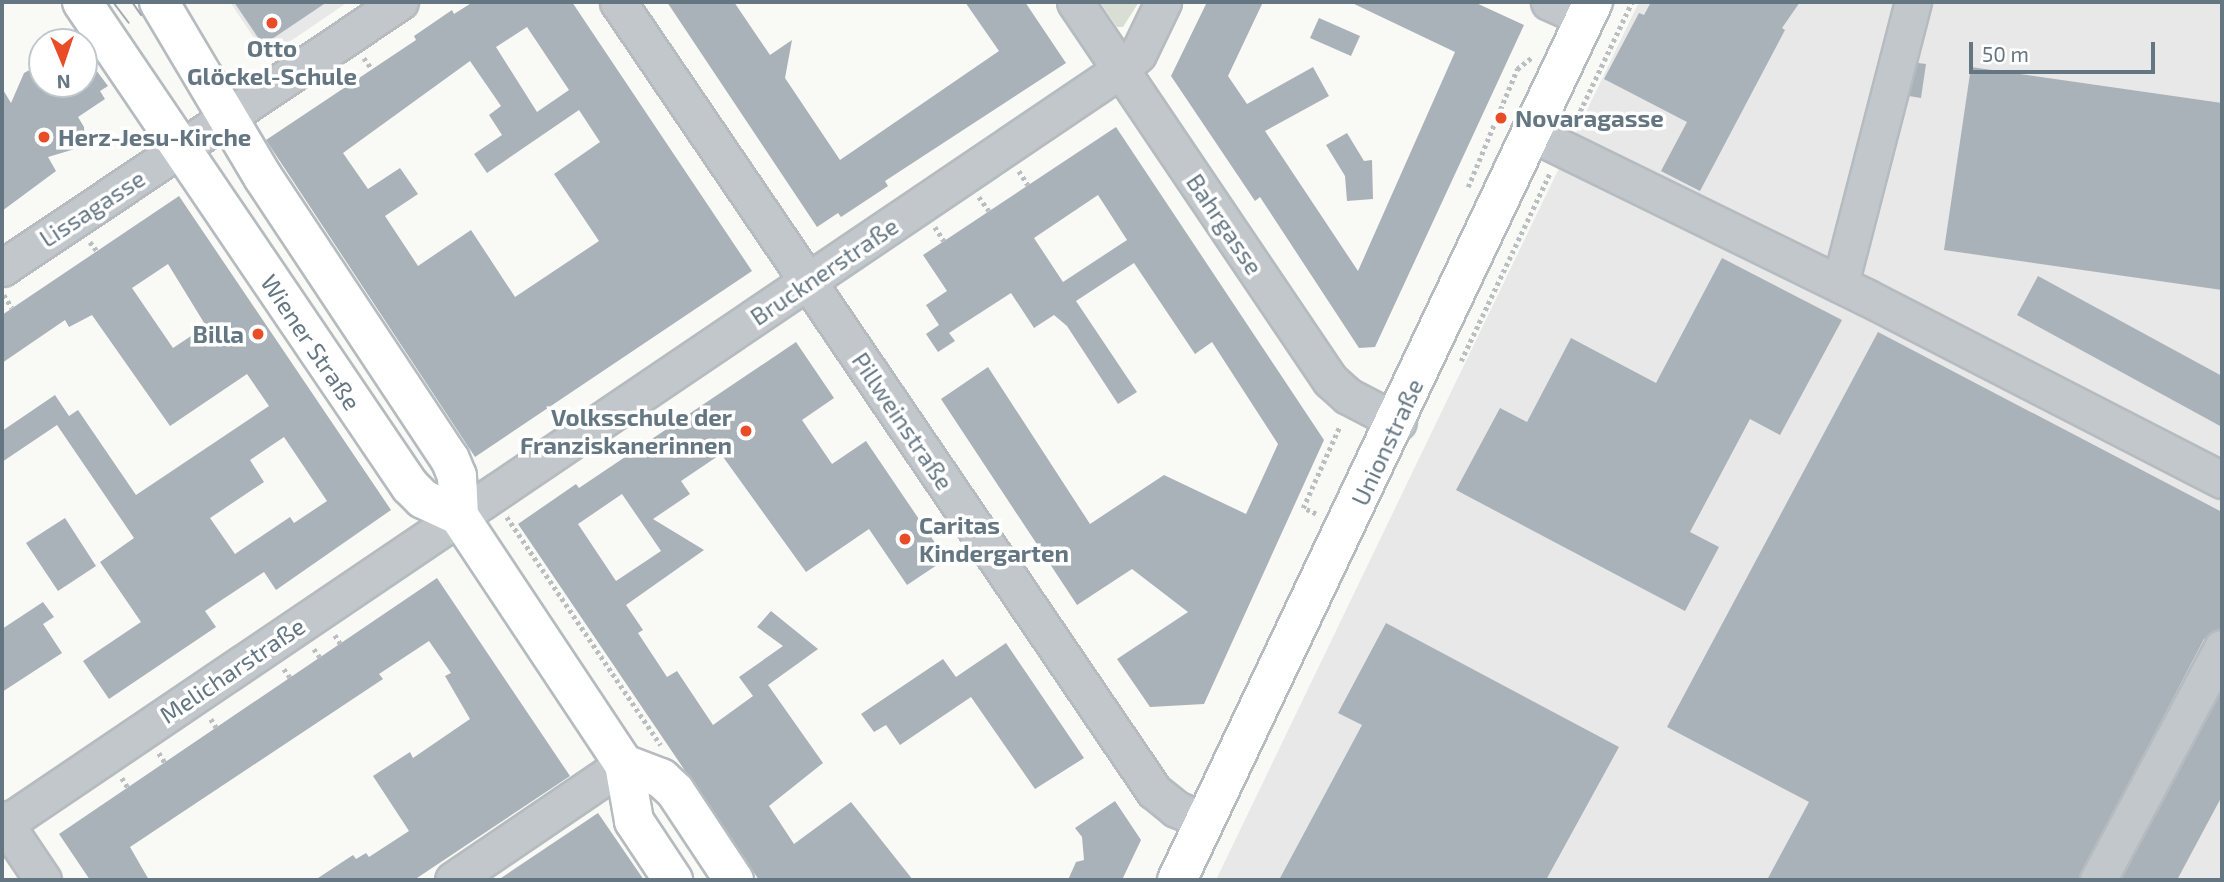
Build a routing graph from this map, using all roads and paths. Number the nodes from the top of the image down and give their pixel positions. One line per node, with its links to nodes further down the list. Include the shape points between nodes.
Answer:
1 (82, 2): 14 (main road, Wiener Straße)
2 (159, 2): 12 (main road, Wiener Straße)
3 (400, 2): 12 (street)
4 (618, 2): 22 (street, Pillweinstraße)
5 (1075, 2): 11 (street, Bahrgasse)
6 (1163, 2): 11 (street, Brucknerstraße, via 1138,54)
7 (1549, 2): 10 (street)
8 (1632, 2): 13 (path)
9 (1913, 2): 23 (street)
10 (1589, 10): 13 (main road, Unionstraße)
11 (1121, 70): 22 (street, Brucknerstraße); 26 (street, Bahrgasse, via 1330,380 1348,396)
12 (229, 118): 14 (street); 31 (main road, Wiener Straße, via 263,177 450,459 457,477)
13 (1546, 141): 23 (street); 26 (main road, Unionstraße)
14 (183, 148): 21 (street, Lissagasse); 31 (main road, Wiener Straße, via 410,486 423,499)
15 (1016, 166): 16 (path)
16 (1028, 185)
17 (977, 193): 18 (path)
18 (989, 211)
19 (933, 224): 20 (path)
20 (944, 241)
21 (2, 268)
22 (808, 282): 31 (street, Brucknerstraße); 36 (street, Pillweinstraße, via 1154,791 1177,809)
23 (1840, 284): 28 (street)
24 (2, 292): 25 (path)
25 (12, 308)
26 (1398, 422): 36 (main road, Unionstraße)
27 (1339, 428): 30 (path, via 1303,508)
28 (2222, 480)
29 (510, 510): 33 (path, via 507,517)
30 (1317, 514)
31 (459, 516): 34 (main road); 35 (street, Melicharstraße)
32 (2222, 648): 42 (street)
33 (669, 756)
34 (624, 764): 38 (street); 39 (main road, via 634,821); 40 (main road, via 661,778 675,791)
35 (3, 821): 37 (street)
36 (1205, 821): 41 (main road, Unionstraße)
37 (43, 880)
38 (453, 880)
39 (673, 880)
40 (734, 880)
41 (1177, 880)
42 (2098, 880)

